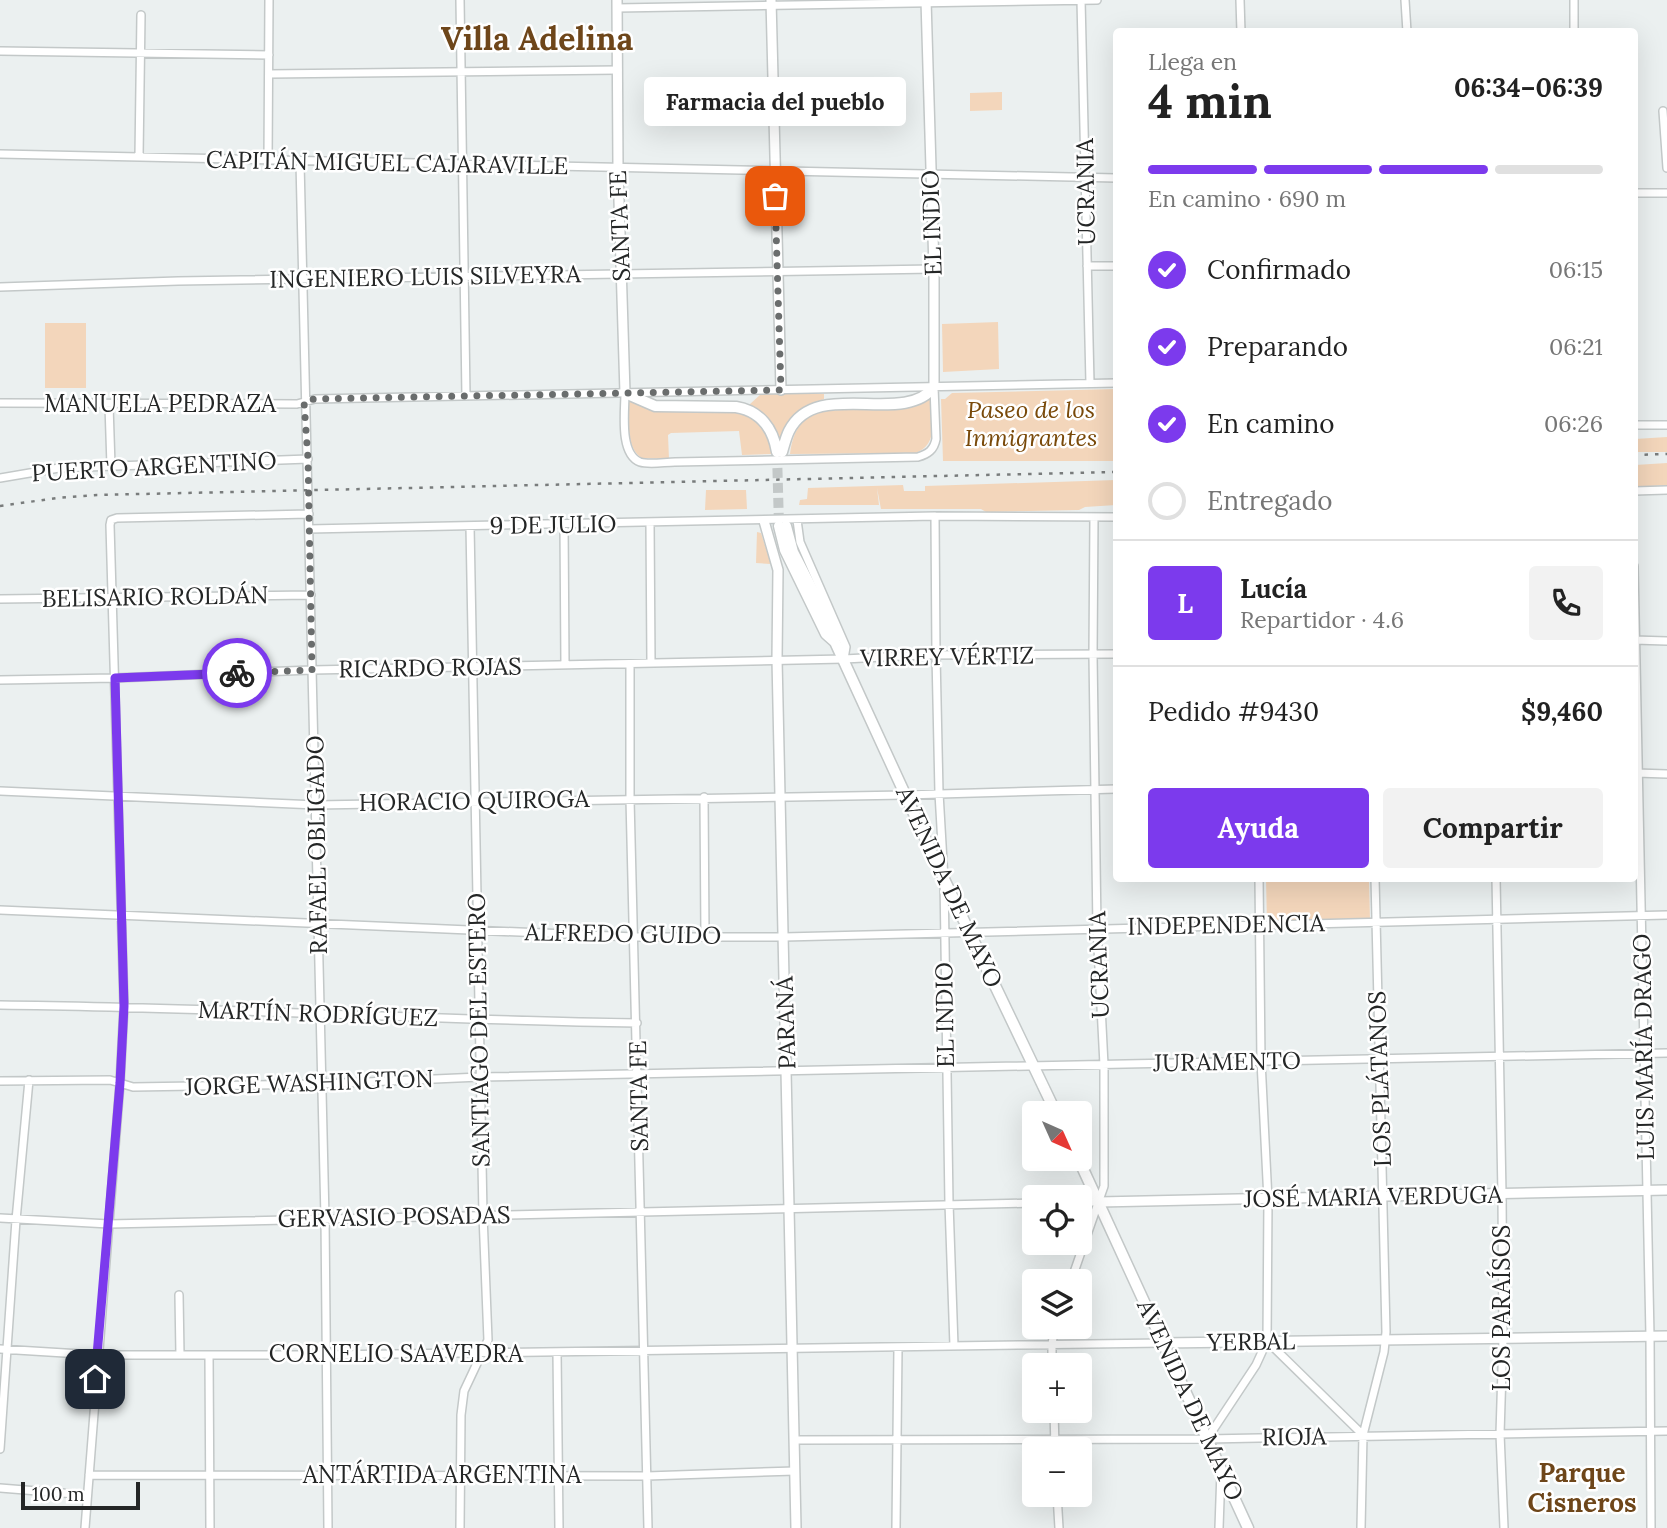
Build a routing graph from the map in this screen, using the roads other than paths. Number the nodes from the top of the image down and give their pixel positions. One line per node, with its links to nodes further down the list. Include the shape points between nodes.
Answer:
1 (269, 0): 17 (street)
2 (460, 0): 18 (street)
3 (1082, 0): 4 (street); 8 (street); 31 (street, UCRANIA)
4 (1097, 0)
5 (1240, 0): 12 (street)
6 (1405, 0): 13 (street)
7 (1574, 0): 14 (street)
8 (926, 2): 9 (street); 30 (street, EL INDIO)
9 (771, 3): 10 (street); 29 (street)
10 (617, 4): 19 (street, SANTA FE)
11 (141, 15): 16 (street)
12 (1241, 28)
13 (1407, 28)
14 (1574, 28)
15 (0, 51): 16 (street)
16 (139, 53): 17 (street); 23 (street)
17 (269, 55): 20 (street)
18 (461, 70): 19 (street); 20 (street); 26 (street)
19 (618, 70): 27 (street, SANTA FE)
20 (269, 74): 24 (street)
21 (1663, 111): 28 (street)
22 (0, 154): 23 (street, CAPITÁN MIGUEL CAJARAVILLE)
23 (139, 156): 24 (street, CAPITÁN MIGUEL CAJARAVILLE)
24 (268, 161): 25 (street, CAPITÁN MIGUEL CAJARAVILLE)
25 (300, 162): 26 (street, CAPITÁN MIGUEL CAJARAVILLE); 41 (street, RAFAEL OBLIGADO)
26 (463, 165): 27 (street, CAPITÁN MIGUEL CAJARAVILLE); 40 (street)
27 (618, 167): 29 (street, CAPITÁN MIGUEL CAJARAVILLE); 39 (street, SANTA FE)
28 (1667, 168)
29 (774, 171): 30 (street, CAPITÁN MIGUEL CAJARAVILLE); 38 (street)
30 (930, 173): 31 (street, CAPITÁN MIGUEL CAJARAVILLE); 37 (street, EL INDIO)
31 (1085, 177): 32 (street, CAPITÁN MIGUEL CAJARAVILLE); 35 (street, UCRANIA)
32 (1113, 178)
33 (1638, 193): 34 (street)
34 (1667, 193)
35 (1087, 266): 36 (street); 43 (street, UCRANIA)
36 (1113, 267)
37 (934, 269): 38 (street, INGENIERO LUIS SILVEYRA); 45 (street, EL INDIO)
38 (776, 270): 39 (street, INGENIERO LUIS SILVEYRA); 46 (street)
39 (621, 274): 40 (street, INGENIERO LUIS SILVEYRA); 47 (street, SANTA FE)
40 (465, 277): 41 (street, INGENIERO LUIS SILVEYRA); 48 (street)
41 (301, 279): 42 (street, INGENIERO LUIS SILVEYRA); 49 (street, RAFAEL OBLIGADO)
42 (0, 287)
43 (1090, 383): 44 (street, MANUELA PEDRAZA); 45 (street, MANUELA PEDRAZA)
44 (1113, 383)
45 (934, 387): 46 (street, MANUELA PEDRAZA); 47 (main road, via 927,396 910,402 813,409 794,423 780,452 762,419 747,409 655,406); 54 (street, EL INDIO, via 934,447 918,457 641,463)
46 (781, 390): 47 (street, MANUELA PEDRAZA)
47 (625, 393): 48 (street, MANUELA PEDRAZA); 54 (street, SANTA FE)
48 (466, 396): 49 (street, MANUELA PEDRAZA)
49 (304, 402): 51 (street, MANUELA PEDRAZA); 55 (street, RAFAEL OBLIGADO)
50 (0, 404): 51 (street, MANUELA PEDRAZA)
51 (109, 405): 56 (street)
52 (1638, 425): 53 (street)
53 (1667, 425)
54 (629, 452)
55 (308, 459): 56 (street, PUERTO ARGENTINO); 60 (street, RAFAEL OBLIGADO)
56 (111, 466): 57 (street, PUERTO ARGENTINO, via 59,468)
57 (0, 478)
58 (1667, 490): 59 (street)
59 (1638, 491)
60 (309, 514): 70 (street, RAFAEL OBLIGADO); 73 (street, via 111,520)
61 (935, 516): 63 (street, 9 DE JULIO); 64 (street, 9 DE JULIO); 77 (street, EL INDIO)
62 (1113, 517): 63 (street, 9 DE JULIO)
63 (1094, 518): 78 (street, UCRANIA)
64 (797, 520): 65 (street, 9 DE JULIO); 80 (street, AVENIDA DE MAYO, via 800,542 846,647)
65 (764, 521): 66 (street, 9 DE JULIO); 79 (street, PARANÁ, via 778,570)
66 (650, 523): 67 (street, 9 DE JULIO); 81 (street)
67 (564, 524): 68 (street, 9 DE JULIO); 83 (street)
68 (470, 526): 70 (street, 9 DE JULIO); 84 (street, SANTIAGO DEL ESTERO)
69 (782, 526): 80 (main road, AVENIDA DE MAYO)
70 (309, 529): 71 (street, RAFAEL OBLIGADO)
71 (311, 595): 73 (street, BELISARIO ROLDÁN); 85 (street, RAFAEL OBLIGADO)
72 (0, 599): 73 (street, BELISARIO ROLDÁN)
73 (112, 599): 86 (street)
74 (1638, 640): 75 (street)
75 (1667, 641)
76 (1113, 654): 78 (street, VIRREY VÉRTIZ)
77 (936, 655): 78 (street, VIRREY VÉRTIZ); 80 (street, VIRREY VÉRTIZ); 93 (street, EL INDIO)
78 (1093, 655): 90 (street, UCRANIA)
79 (777, 659): 80 (street, VIRREY VÉRTIZ); 81 (street, RICARDO ROJAS); 97 (street, PARANÁ)
80 (844, 659): 94 (main road, AVENIDA DE MAYO)
81 (651, 663): 82 (street, RICARDO ROJAS)
82 (630, 664): 83 (street, RICARDO ROJAS); 98 (street, SANTA FE)
83 (565, 665): 84 (street, RICARDO ROJAS)
84 (472, 667): 85 (street, RICARDO ROJAS); 99 (street, SANTIAGO DEL ESTERO)
85 (312, 670): 86 (street, RICARDO ROJAS); 100 (street, RAFAEL OBLIGADO)
86 (115, 678): 87 (street, RICARDO ROJAS); 95 (street)
87 (0, 680)
88 (1638, 773): 89 (street)
89 (1667, 774)
90 (1095, 789): 91 (street); 93 (street); 114 (street, UCRANIA)
91 (1113, 789)
92 (0, 791): 95 (street, HORACIO QUIROGA)
93 (939, 793): 94 (street); 102 (street, EL INDIO)
94 (905, 795): 97 (street); 102 (main road, AVENIDA DE MAYO)
95 (119, 796): 100 (street, HORACIO QUIROGA); 107 (street)
96 (704, 797): 97 (street, HORACIO QUIROGA); 98 (street, HORACIO QUIROGA); 118 (street)
97 (781, 797): 120 (street, PARANÁ)
98 (630, 799): 99 (street, HORACIO QUIROGA); 119 (street, SANTA FE)
99 (474, 801): 100 (street, HORACIO QUIROGA); 115 (street, SANTIAGO DEL ESTERO)
100 (316, 805): 112 (street, RAFAEL OBLIGADO)
101 (1638, 808): 108 (street, LUIS MARÍA DRAGO)
102 (944, 879): 116 (street, EL INDIO); 117 (main road, AVENIDA DE MAYO)
103 (1259, 882): 113 (street)
104 (1374, 882): 111 (street, LOS PLÁTANOS)
105 (1496, 882): 110 (street, LOS PARAÍSOS)
106 (0, 910): 107 (street, ALFREDO GUIDO)
107 (121, 915): 112 (street, ALFREDO GUIDO); 122 (street)
108 (1641, 915): 109 (street, INDEPENDENCIA); 110 (street, INDEPENDENCIA); 127 (street, LUIS MARÍA DRAGO)
109 (1667, 915)
110 (1497, 918): 111 (street, INDEPENDENCIA); 128 (street, LOS PARAÍSOS)
111 (1376, 921): 113 (street, INDEPENDENCIA); 129 (street, LOS PLÁTANOS)
112 (318, 923): 115 (street, ALFREDO GUIDO); 123 (street, RAFAEL OBLIGADO)
113 (1261, 924): 114 (street, INDEPENDENCIA); 130 (street)
114 (1097, 929): 117 (street, INDEPENDENCIA); 132 (street, UCRANIA)
115 (477, 931): 119 (street, ALFREDO GUIDO); 124 (street, SANTIAGO DEL ESTERO)
116 (943, 932): 117 (street, INDEPENDENCIA); 120 (street, INDEPENDENCIA); 133 (street, EL INDIO)
117 (970, 932): 131 (main road, AVENIDA DE MAYO)
118 (705, 936): 119 (street, ALFREDO GUIDO); 120 (street, ALFREDO GUIDO)
119 (635, 937): 125 (street, SANTA FE)
120 (784, 937): 134 (street, PARANÁ)
121 (0, 1004): 122 (street, MARTÍN RODRÍGUEZ)
122 (124, 1006): 123 (street, MARTÍN RODRÍGUEZ); 139 (street)
123 (320, 1012): 124 (street, MARTÍN RODRÍGUEZ); 140 (street, RAFAEL OBLIGADO)
124 (479, 1021): 125 (street, MARTÍN RODRÍGUEZ); 136 (street, SANTIAGO DEL ESTERO)
125 (637, 1023): 135 (street, SANTA FE)
126 (1667, 1053): 127 (street, JURAMENTO)
127 (1644, 1054): 128 (street, JURAMENTO); 143 (street, LUIS MARÍA DRAGO)
128 (1498, 1057): 129 (street, JURAMENTO); 145 (street, LOS PARAÍSOS)
129 (1378, 1059): 130 (street, JURAMENTO); 146 (street, LOS PLÁTANOS)
130 (1261, 1061): 132 (street, JURAMENTO); 147 (street)
131 (1034, 1065): 132 (street, JURAMENTO); 133 (street, JURAMENTO); 141 (main road, AVENIDA DE MAYO)
132 (1104, 1065): 149 (street, UCRANIA, via 1104,1186)
133 (946, 1067): 134 (street, JURAMENTO); 150 (street, EL INDIO)
134 (788, 1071): 135 (street, JORGE WASHINGTON); 152 (street, PARANÁ)
135 (638, 1074): 136 (street, JORGE WASHINGTON); 153 (street, SANTA FE)
136 (480, 1077): 140 (street, JORGE WASHINGTON); 154 (street, SANTIAGO DEL ESTERO)
137 (29, 1080): 138 (street, JORGE WASHINGTON); 139 (street, JORGE WASHINGTON); 157 (street)
138 (0, 1082)
139 (120, 1083): 140 (street, JORGE WASHINGTON, via 133,1087); 158 (street)
140 (321, 1084): 156 (street, RAFAEL OBLIGADO)
141 (1050, 1101)
142 (1084, 1171): 149 (main road, AVENIDA DE MAYO)
143 (1647, 1190): 144 (street, JOSÉ MARIA VERDUGA); 145 (street, JOSÉ MARIA VERDUGA); 161 (street, LUIS MARÍA DRAGO)
144 (1667, 1190)
145 (1502, 1194): 146 (street, JOSÉ MARIA VERDUGA); 163 (street, LOS PARAÍSOS)
146 (1384, 1197): 147 (street, JOSÉ MARIA VERDUGA); 165 (street, LOS PLÁTANOS)
147 (1268, 1200): 149 (street, JOSÉ MARIA VERDUGA); 166 (street)
148 (1092, 1202): 149 (street, JOSÉ MARIA VERDUGA)
149 (1099, 1202): 159 (street, UCRANIA); 167 (main road, AVENIDA DE MAYO)
150 (948, 1203): 151 (street); 152 (street); 169 (street, EL INDIO)
151 (1022, 1203)
152 (789, 1207): 153 (street, GERVASIO POSADAS); 172 (street, PARANÁ)
153 (642, 1213): 154 (street, GERVASIO POSADAS); 173 (street, SANTA FE)
154 (483, 1215): 156 (street, GERVASIO POSADAS); 177 (street, SANTIAGO DEL ESTERO, via 488,1340)
155 (0, 1218): 157 (street, GERVASIO POSADAS)
156 (325, 1218): 158 (street, GERVASIO POSADAS); 176 (street, RAFAEL OBLIGADO)
157 (16, 1220): 158 (street, GERVASIO POSADAS); 171 (street)
158 (109, 1224): 178 (street)
159 (1074, 1269)
160 (179, 1295): 179 (street)
161 (1650, 1336): 162 (street, YERBAL); 163 (street, YERBAL); 181 (street, LUIS MARÍA DRAGO)
162 (1667, 1336)
163 (1503, 1338): 165 (street, YERBAL); 183 (street, LOS PARAÍSOS)
164 (1053, 1339): 168 (street)
165 (1385, 1340): 166 (street, YERBAL); 184 (street, LOS PLÁTANOS)
166 (1267, 1341): 167 (street, YERBAL); 184 (street); 187 (street)
167 (1163, 1343): 168 (street, YERBAL); 187 (main road, AVENIDA DE MAYO)
168 (1052, 1344): 169 (street, YERBAL); 175 (street)
169 (954, 1346): 170 (street, YERBAL)
170 (898, 1348): 172 (street, YERBAL); 189 (street)
171 (4, 1349): 178 (street, CORNELIO SAAVEDRA); 190 (street)
172 (793, 1349): 173 (street, CORNELIO SAAVEDRA); 188 (street, PARANÁ)
173 (643, 1351): 174 (street, CORNELIO SAAVEDRA); 198 (street, SANTA FE)
174 (557, 1353): 177 (street, CORNELIO SAAVEDRA); 193 (street)
175 (1052, 1353)
176 (326, 1354): 177 (street, CORNELIO SAAVEDRA); 180 (street, CORNELIO SAAVEDRA); 196 (street, RAFAEL OBLIGADO)
177 (482, 1354): 197 (street, SANTIAGO DEL ESTERO, via 464,1391)
178 (97, 1355): 179 (street, CORNELIO SAAVEDRA); 194 (street)
179 (180, 1355): 180 (street, CORNELIO SAAVEDRA)
180 (209, 1355): 195 (street)
181 (1650, 1432): 182 (street, RIOJA); 183 (street, RIOJA); 215 (street, LUIS MARÍA DRAGO)
182 (1667, 1432)
183 (1500, 1434): 184 (street, RIOJA); 214 (street, LOS PARAÍSOS)
184 (1363, 1436): 187 (street, RIOJA); 213 (street, LOS PLÁTANOS)
185 (1022, 1438): 189 (street, RIOJA)
186 (1092, 1438): 187 (street, RIOJA)
187 (1208, 1439): 191 (main road, AVENIDA DE MAYO)
188 (795, 1440): 189 (street, RIOJA); 192 (street, PARANÁ)
189 (897, 1440): 209 (street)
190 (0, 1449)
191 (1221, 1467): 211 (street); 212 (main road, AVENIDA DE MAYO)
192 (795, 1471): 198 (street, ANTÁRTIDA ARGENTINA); 208 (street, PARANÁ)
193 (558, 1474): 197 (street, ANTÁRTIDA ARGENTINA); 198 (street, ANTÁRTIDA ARGENTINA); 206 (street)
194 (89, 1475): 195 (street, ANTÁRTIDA ARGENTINA); 200 (street)
195 (210, 1475): 196 (street, ANTÁRTIDA ARGENTINA); 203 (street)
196 (327, 1475): 197 (street, ANTÁRTIDA ARGENTINA); 204 (street, RAFAEL OBLIGADO)
197 (460, 1475): 205 (street, SANTIAGO DEL ESTERO)
198 (647, 1476): 207 (street, SANTA FE)
199 (0, 1488): 200 (street)
200 (87, 1495): 202 (street)
201 (1058, 1507): 210 (street)
202 (85, 1528)
203 (210, 1528)
204 (328, 1528)
205 (460, 1528)
206 (559, 1528)
207 (648, 1528)
208 (796, 1528)
209 (896, 1528)
210 (1059, 1528)
211 (1219, 1528)
212 (1248, 1528)
213 (1361, 1528)
214 (1504, 1528)
215 (1651, 1528)

